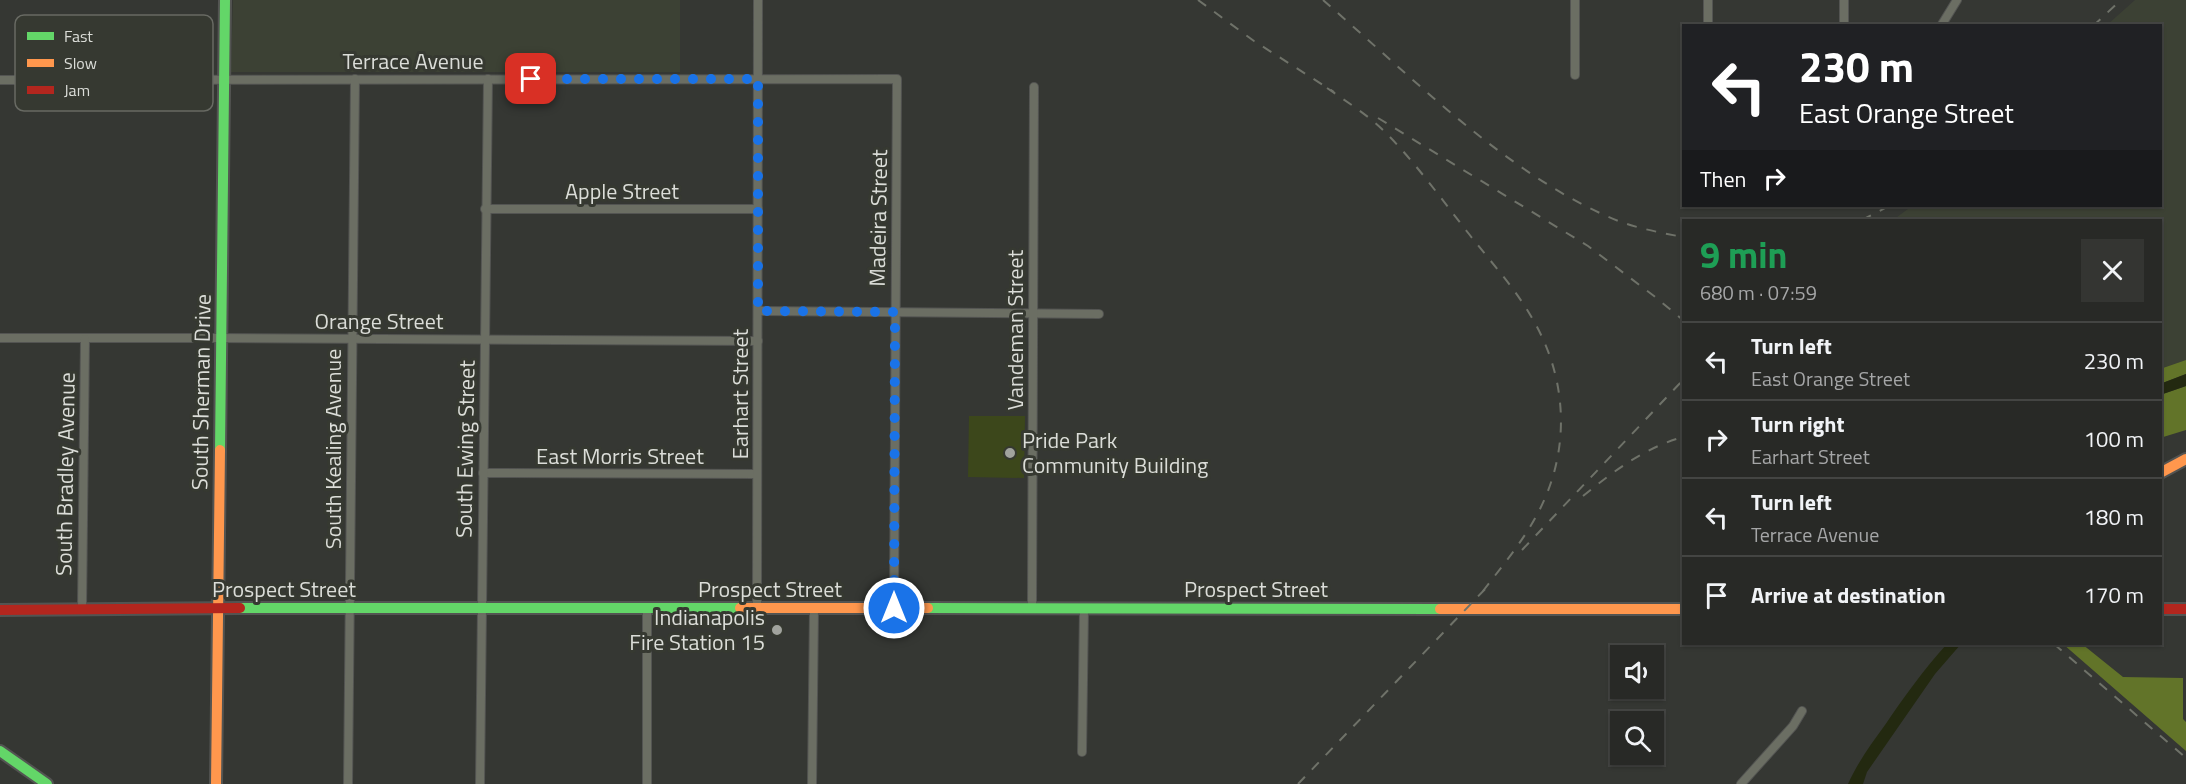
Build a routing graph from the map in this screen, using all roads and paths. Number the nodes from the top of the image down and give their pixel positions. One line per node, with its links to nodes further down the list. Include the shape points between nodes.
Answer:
1 (225, 0): 12 (main road, South Sherman Drive)
2 (758, 0): 15 (street, Earhart Street)
3 (1575, 0): 10 (street)
4 (1708, 0): 7 (street)
5 (1844, 0): 8 (street)
6 (1957, 0): 9 (street)
7 (1708, 24)
8 (1844, 24)
9 (1942, 24)
10 (1575, 75)
11 (213, 79): 12 (street, Terrace Avenue)
12 (224, 79): 13 (street, Terrace Avenue); 26 (main road, South Sherman Drive)
13 (355, 79): 14 (street, Terrace Avenue); 29 (street, South Kealing Avenue)
14 (488, 79): 15 (street, Terrace Avenue); 20 (street, South Ewing Street)
15 (758, 79): 16 (street, Terrace Avenue); 21 (street, Earhart Street)
16 (897, 79): 23 (street, Madeira Street)
17 (0, 80): 18 (street, Terrace Avenue)
18 (15, 80)
19 (1034, 87): 24 (street, Vandeman Street)
20 (485, 209): 21 (street, Apple Street); 30 (street, South Ewing Street)
21 (758, 209): 22 (street, Earhart Street)
22 (758, 311): 23 (street); 31 (street, Earhart Street)
23 (895, 312): 24 (street); 38 (street, Madeira Street)
24 (1033, 314): 25 (street); 44 (street, Vandeman Street)
25 (1099, 314)
26 (222, 338): 28 (street, Orange Street); 29 (street, Orange Street); 36 (main road, South Sherman Drive)
27 (0, 339): 28 (street, Orange Street)
28 (85, 339): 39 (street, South Bradley Avenue)
29 (352, 339): 30 (street, Orange Street); 40 (street, South Kealing Avenue)
30 (484, 340): 31 (street, Orange Street); 33 (street, South Ewing Street)
31 (758, 341): 35 (street, Earhart Street)
32 (2186, 459): 34 (main road)
33 (483, 473): 35 (street, East Morris Street); 41 (street, South Ewing Street)
34 (2162, 473)
35 (757, 474): 42 (street, Earhart Street)
36 (217, 608): 39 (main road, Prospect Street); 40 (main road, Prospect Street); 54 (main road, South Sherman Drive)
37 (647, 608): 41 (main road, Prospect Street); 42 (main road, Prospect Street); 57 (street)
38 (894, 608): 43 (main road, Prospect Street); 44 (main road, Prospect Street)
39 (82, 609): 49 (main road, Prospect Street)
40 (350, 609): 41 (main road, Prospect Street); 55 (street, South Kealing Avenue)
41 (481, 609): 56 (street, South Ewing Street)
42 (757, 609): 43 (main road, Prospect Street)
43 (814, 609): 58 (street)
44 (1032, 609): 45 (main road, Prospect Street)
45 (1084, 609): 46 (main road, Prospect Street); 52 (street)
46 (1682, 609)
47 (2162, 609): 48 (main road)
48 (2186, 609)
49 (0, 610)
50 (1803, 711): 59 (street)
51 (0, 751): 53 (main road)
52 (1082, 752)
53 (47, 784)
54 (216, 784)
55 (348, 784)
56 (480, 784)
57 (647, 784)
58 (812, 784)
59 (1741, 784)

